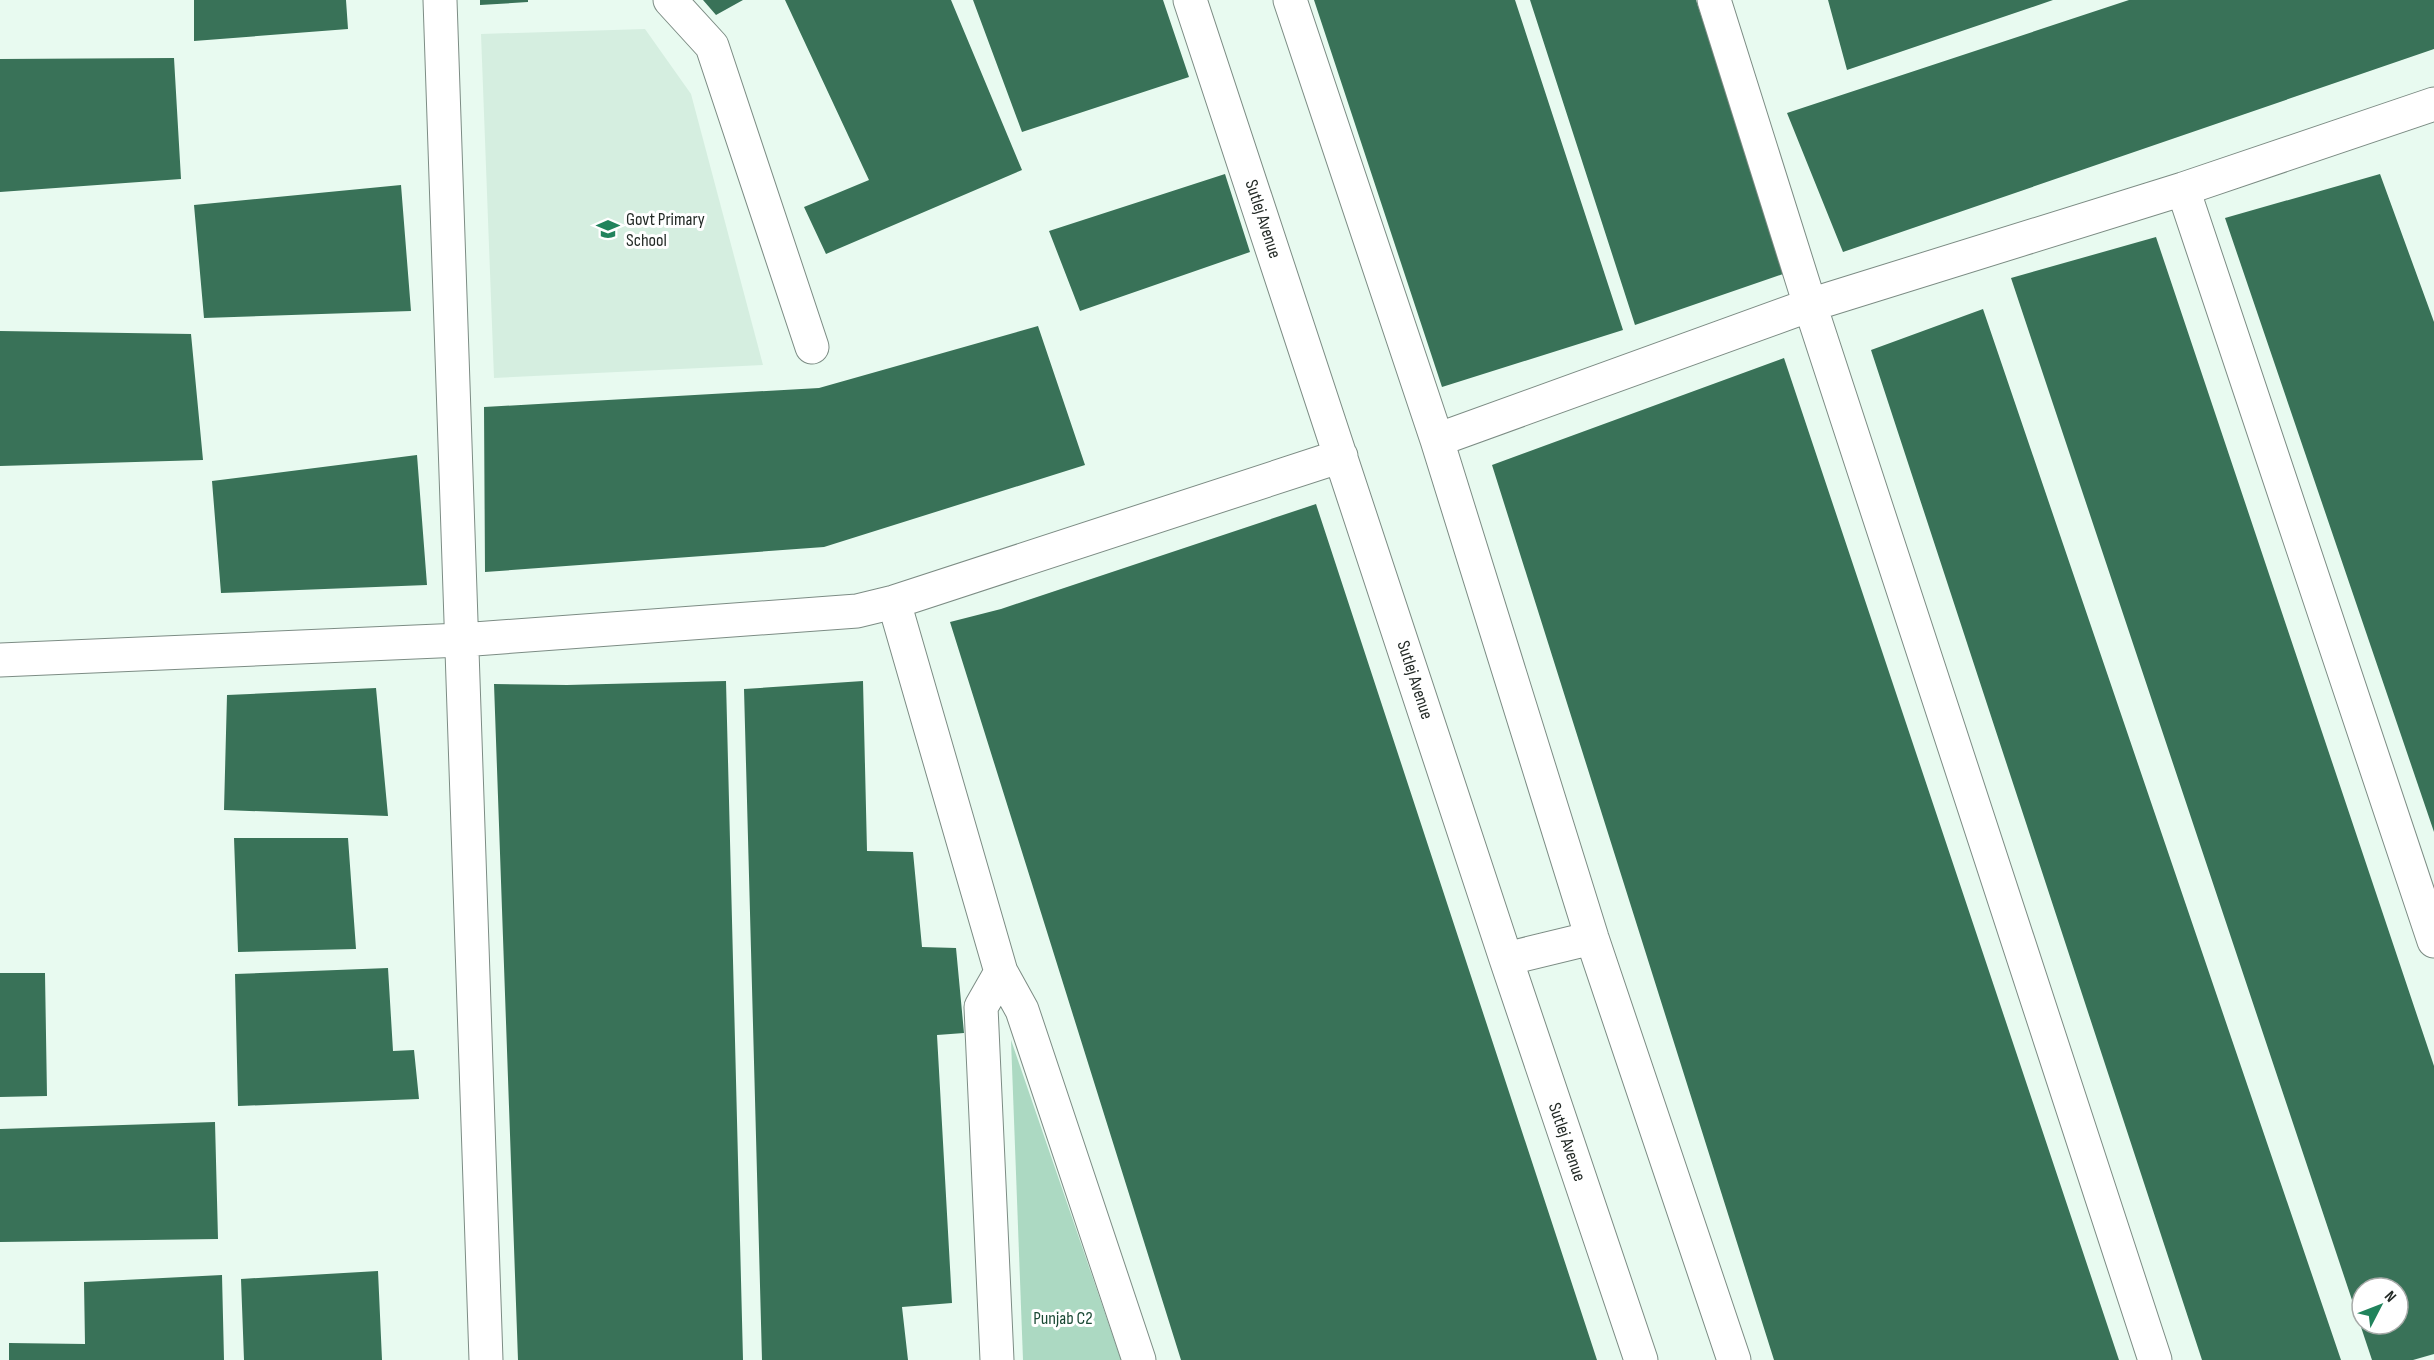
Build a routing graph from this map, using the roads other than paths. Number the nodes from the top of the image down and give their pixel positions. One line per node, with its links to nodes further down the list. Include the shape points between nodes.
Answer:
1 (440, 0): 13 (street)
2 (670, 0): 9 (street, via 712,46)
3 (1190, 0): 11 (street, Sutlej Avenue)
4 (1290, 0): 10 (street)
5 (1714, 0): 8 (street)
6 (2434, 104): 7 (street)
7 (2183, 189): 8 (street); 16 (street)
8 (1810, 305): 10 (street); 24 (street)
9 (812, 347)
10 (1437, 440): 15 (street)
11 (1341, 456): 12 (street); 17 (street, Sutlej Avenue)
12 (894, 602): 13 (street, via 857,611); 18 (street)
13 (461, 640): 14 (street); 19 (street)
14 (0, 660)
15 (1592, 938): 17 (street); 23 (street)
16 (2434, 941)
17 (1506, 959): 22 (street, Sutlej Avenue)
18 (1001, 972): 20 (street, via 981,1007); 21 (street, via 1022,1010)
19 (486, 1360)
20 (997, 1360)
21 (1139, 1360)
22 (1641, 1360)
23 (1734, 1360)
24 (2155, 1360)

